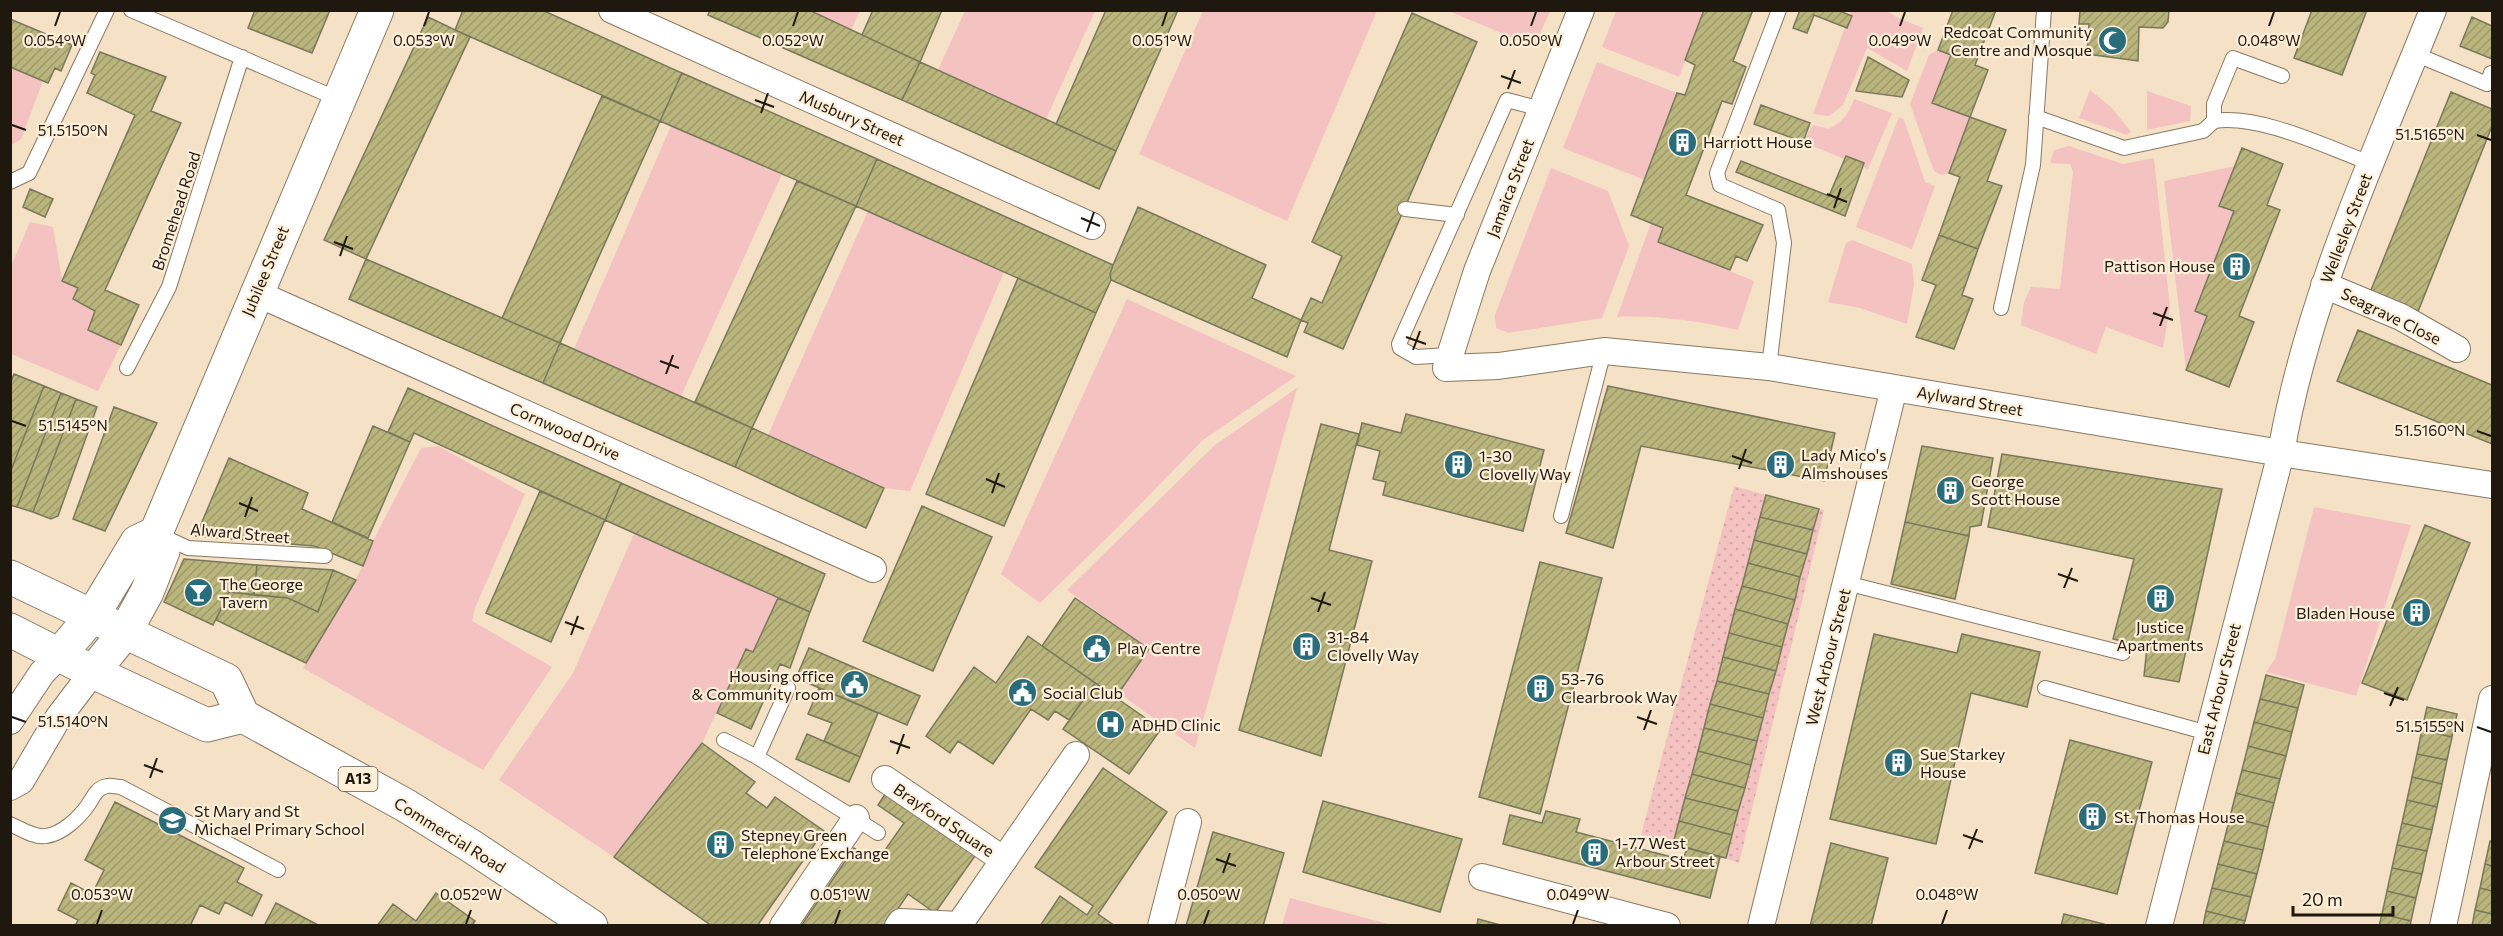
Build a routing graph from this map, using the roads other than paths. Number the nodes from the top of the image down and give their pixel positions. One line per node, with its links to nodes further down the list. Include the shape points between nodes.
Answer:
1 (107, 10): 18 (lane, via 29,173)
2 (131, 10): 10 (lane)
3 (377, 10): 13 (main road, Jubilee Street)
4 (612, 10): 21 (street, Musbury Street)
5 (1581, 10): 14 (street, Jamaica Street)
6 (1779, 10): 28 (lane, via 1717,173 1720,185 1778,210 1784,243)
7 (2044, 10): 15 (lane)
8 (2433, 10): 9 (street, Wellesley Street)
9 (2415, 54): 11 (lane, via 2487,84); 17 (street, Wellesley Street)
10 (242, 57): 13 (lane); 29 (lane, Bromehead Road, via 169,287)
11 (2491, 73)
12 (2282, 76): 16 (lane, via 2233,58 2214,105)
13 (338, 99): 23 (main road, Jubilee Street)
14 (1541, 109): 20 (lane, via 1507,100); 27 (street, Jamaica Street, via 1477,272)
15 (2036, 117): 16 (lane, via 2124,148 2203,130); 24 (lane, via 2033,165)
16 (2214, 121): 17 (lane, via 2231,118 2273,128)
17 (2370, 163): 22 (street, Wellesley Street)
18 (10, 182)
19 (1405, 208): 20 (lane)
20 (1457, 214): 27 (lane, via 1399,344 1412,356)
21 (1092, 226)
22 (2324, 285): 25 (street, Seagrave Close, via 2401,317); 31 (street, Wellesley Street)
23 (256, 292): 34 (main road, Jubilee Street); 36 (street, Cornwood Drive)
24 (2001, 308)
25 (2457, 349)
26 (1604, 351): 27 (street, Aylward Street, via 1498,366); 28 (street, Aylward Street); 33 (lane)
27 (1447, 362)
28 (1769, 367): 30 (street, Aylward Street)
29 (127, 368)
30 (1894, 388): 31 (street, Aylward Street); 38 (street, West Arbour Street)
31 (2280, 453): 32 (street, Aylward Street); 50 (street, East Arbour Street)
32 (2493, 485)
33 (1561, 516)
34 (156, 533): 35 (lane, Alward Street, via 188,548); 39 (main road, via 137,542); 41 (main road, Jubilee Street, via 162,551 147,592)
35 (325, 556)
36 (873, 569)
37 (10, 577): 39 (main road)
38 (1846, 583): 42 (lane); 68 (street, West Arbour Street)
39 (93, 615): 41 (main road); 43 (main road)
40 (10, 630): 43 (main road)
41 (125, 632): 44 (main road, Jubilee Street); 48 (main road, via 226,680)
42 (2123, 653)
43 (60, 654): 44 (main road); 49 (street, via 42,673)
44 (93, 672): 48 (main road, via 207,725); 55 (street, via 58,718 21,781)
45 (788, 688): 53 (lane)
46 (2046, 688): 50 (lane)
47 (2493, 699): 70 (street)
48 (243, 716): 63 (main road, Commercial Road / A13, via 405,805)
49 (10, 721)
50 (2208, 733): 69 (street, East Arbour Street)
51 (724, 740): 53 (lane)
52 (1076, 755): 60 (street, Brayford Square)
53 (757, 757): 56 (lane)
54 (885, 779): 60 (street, Brayford Square)
55 (10, 787)
56 (856, 818): 59 (lane); 64 (street)
57 (1188, 822): 66 (street)
58 (10, 824): 61 (lane, via 46,837 64,829 99,790 122,787)
59 (878, 833)
60 (1004, 860): 65 (street, Brayford Square, via 959,925 901,922)
61 (278, 870)
62 (1482, 877): 67 (street)
63 (591, 926)
64 (783, 926)
65 (898, 926)
66 (1161, 926)
67 (1667, 926)
68 (1761, 926)
69 (2159, 926)
70 (2443, 926)

